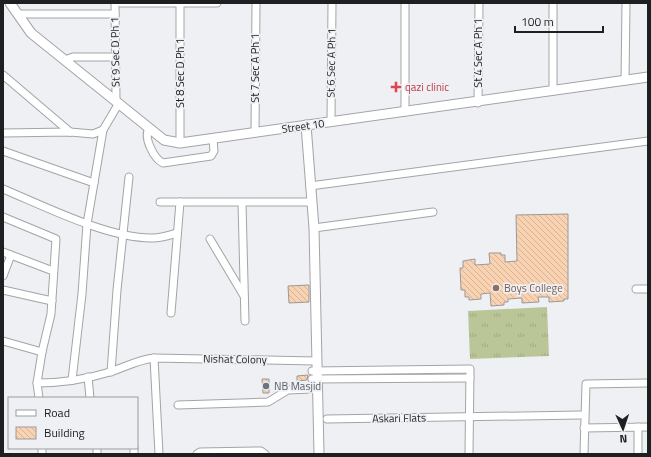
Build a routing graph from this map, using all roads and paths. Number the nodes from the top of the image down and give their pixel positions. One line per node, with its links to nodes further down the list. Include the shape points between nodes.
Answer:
1 (10, 3): 12 (street, Street 10)
2 (115, 3): 13 (street, St 9 Sec D Ph 1)
3 (121, 3): 4 (street)
4 (180, 3): 5 (street); 32 (street, St 8 Sec D Ph 1)
5 (217, 3)
6 (256, 3): 29 (street, St 7 Sec A Ph 1)
7 (332, 3): 23 (street, St 6 Sec A Ph 1)
8 (406, 3): 22 (street)
9 (479, 3): 21 (street, St 4 Sec A Ph 1)
10 (553, 3): 19 (street)
11 (626, 3): 18 (street)
12 (18, 14): 13 (street); 15 (street, Street 10, via 31,33)
13 (115, 14): 14 (street, St 9 Sec D Ph 1)
14 (115, 57): 15 (street, via 73,57); 20 (street, St 9 Sec D Ph 1)
15 (65, 60): 20 (street, Street 10)
16 (4, 78): 27 (street)
17 (648, 78): 18 (street, Street 10)
18 (625, 81): 19 (street, Street 10)
19 (553, 91): 21 (street, Street 10)
20 (118, 102): 25 (street, Street 10); 26 (street)
21 (478, 102): 22 (street, Street 10)
22 (405, 112): 23 (street, Street 10)
23 (331, 122): 24 (street, Street 10)
24 (306, 125): 29 (street, Street 10); 36 (street)
25 (149, 129): 30 (street, via 146,134 148,140 158,160 163,163 210,156 214,151); 32 (street, Street 10, via 164,140)
26 (103, 130): 27 (street, via 93,134); 35 (street)
27 (70, 132): 28 (street)
28 (3, 133)
29 (255, 133): 30 (street, Street 10)
30 (213, 139): 32 (street, Street 10)
31 (648, 141): 36 (street)
32 (180, 144)
33 (3, 151): 35 (street)
34 (129, 177): 47 (street)
35 (94, 183): 44 (street)
36 (310, 186): 40 (street); 45 (street)
37 (3, 189): 44 (street)
38 (160, 202): 39 (street)
39 (180, 202): 41 (street); 46 (street)
40 (308, 202): 41 (street); 63 (street)
41 (242, 203): 56 (street)
42 (433, 212): 45 (street)
43 (3, 217): 51 (street, via 56,240)
44 (87, 224): 47 (street); 70 (street)
45 (314, 228): 63 (street)
46 (177, 233): 47 (street, via 153,238); 58 (street)
47 (123, 234): 65 (street)
48 (210, 239): 56 (street)
49 (3, 252): 50 (street)
50 (11, 255): 51 (street); 52 (street)
51 (53, 270): 57 (street)
52 (3, 276)
53 (636, 289): 54 (street)
54 (648, 289)
55 (3, 290): 57 (street)
56 (244, 296): 59 (street)
57 (52, 301): 61 (street)
58 (171, 313)
59 (244, 321)
60 (3, 341): 61 (street)
61 (42, 352): 71 (street)
62 (154, 358): 63 (street, Nishat Colony); 65 (street, Nishat Colony, via 139,360); 82 (street)
63 (314, 361): 67 (street)
64 (395, 370): 67 (street); 68 (street, via 470,369); 69 (street)
65 (111, 372): 66 (street, Nishat Colony)
66 (88, 377): 70 (street, Nishat Colony); 74 (street)
67 (314, 378): 69 (street); 75 (street, via 268,402); 85 (street); 86 (street)
68 (470, 378): 69 (street); 77 (street)
69 (395, 379)
70 (72, 380): 71 (street, Nishat Colony)
71 (37, 383): 73 (street)
72 (648, 383): 81 (street, via 586,384)
73 (38, 397)
74 (90, 397)
75 (178, 405)
76 (581, 415): 77 (street, Askari Flats)
77 (470, 417): 78 (street, Askari Flats); 87 (street)
78 (327, 420)
79 (638, 427): 80 (street); 81 (street); 89 (street)
80 (648, 427)
81 (584, 428): 88 (street)
82 (159, 454)
83 (197, 454): 84 (street, via 261,451)
84 (265, 454)
85 (313, 454)
86 (319, 454)
87 (469, 454)
88 (584, 454)
89 (638, 454)

